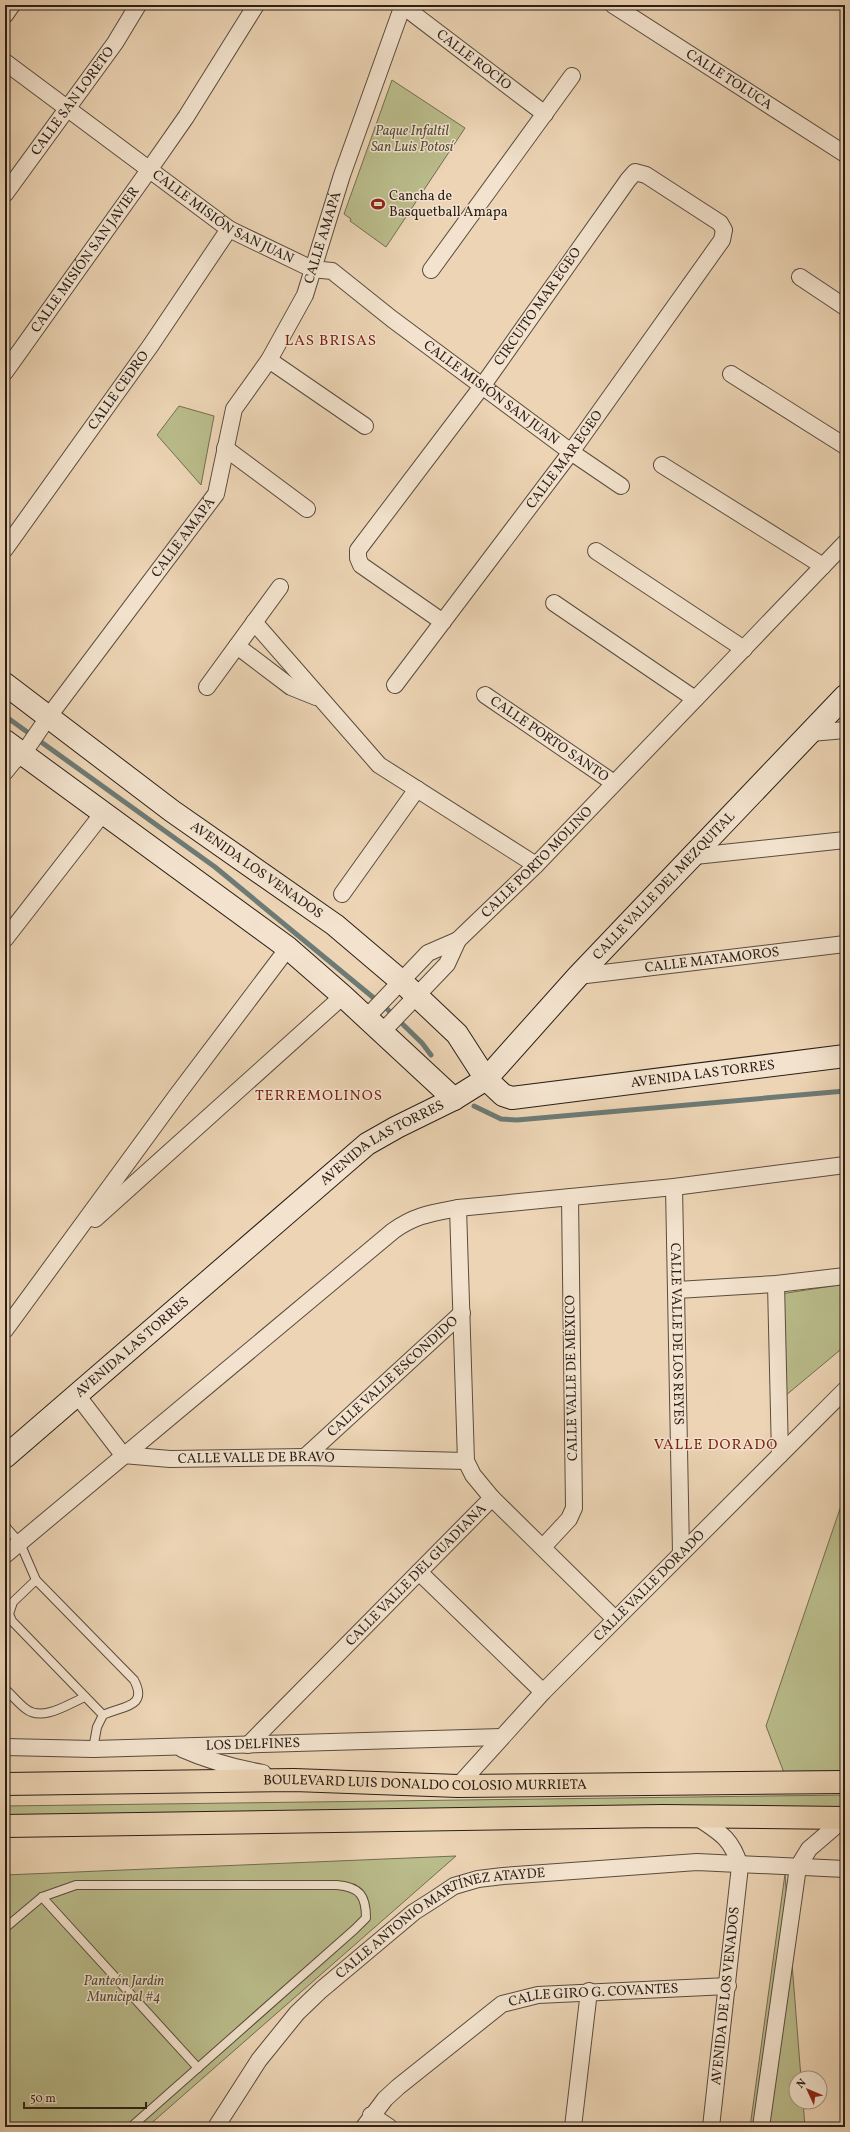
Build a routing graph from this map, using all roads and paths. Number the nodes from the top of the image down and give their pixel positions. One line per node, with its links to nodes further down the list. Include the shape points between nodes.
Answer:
1 (12, 5): 6 (street)
2 (138, 5): 9 (street, CALLE SAN LORETO, via 115,43)
3 (256, 5): 12 (street, CALLE MISIÓN SAN JAVIER, via 186,117)
4 (403, 5): 10 (street, CALLE ROCÍO); 16 (street, CALLE AMAPÁ)
5 (613, 5): 11 (street, CALLE TOLUCA)
6 (5, 15)
7 (5, 62): 9 (street, CALLE MISIÓN SAN JUAN)
8 (572, 76): 10 (street)
9 (68, 109): 12 (street, CALLE MISIÓN SAN JUAN); 13 (street, CALLE SAN LORETO)
10 (545, 114): 17 (street)
11 (845, 154)
12 (149, 170): 14 (street, CALLE MISIÓN SAN JUAN); 21 (street, CALLE MISIÓN SAN JAVIER)
13 (5, 194)
14 (229, 229): 16 (street, CALLE MISIÓN SAN JUAN); 32 (street, CALLE CEDRO, via 151,345)
15 (724, 230): 23 (street, CIRCUITO MAR EGEO, via 720,223 646,175 635,172); 27 (street, CALLE MAR EGEO, via 722,240)
16 (312, 269): 20 (street, CALLE AMAPÁ, via 302,302); 23 (street, CALLE MISIÓN SAN JUAN, via 332,271)
17 (431, 270)
18 (800, 276): 19 (street)
19 (845, 307)
20 (269, 360): 24 (street); 26 (street, CALLE AMAPÁ, via 236,405)
21 (5, 372)
22 (731, 374): 25 (street)
23 (483, 385): 27 (street, CALLE MISIÓN SAN JUAN); 38 (street, CIRCUITO MAR EGEO, via 358,550 361,565)
24 (365, 426)
25 (845, 446)
26 (225, 448): 30 (street); 48 (street, CALLE AMAPÁ, via 216,494)
27 (571, 452): 29 (street, CALLE MISIÓN SAN JUAN); 38 (street, CALLE MAR EGEO)
28 (662, 465): 34 (street)
29 (621, 486)
30 (307, 509)
31 (845, 543): 34 (street, CALLE PORTO MOLINO)
32 (5, 549)
33 (596, 551): 40 (street)
34 (824, 566): 40 (street, CALLE PORTO MOLINO)
35 (280, 587): 37 (street)
36 (554, 603): 47 (street)
37 (254, 622): 39 (street); 46 (street)
38 (443, 622): 42 (street, CALLE MAR EGEO)
39 (237, 646): 43 (street); 46 (street, via 291,687)
40 (744, 648): 47 (street, CALLE PORTO MOLINO)
41 (5, 684): 48 (street, AVENIDA LOS VENADOS)
42 (395, 685)
43 (207, 687)
44 (485, 695): 54 (street, CALLE PORTO SANTO)
45 (845, 696): 50 (street, CALLE VALLE DEL MEZQUITAL)
46 (320, 698): 55 (street, via 374,761)
47 (695, 699): 54 (street, CALLE PORTO MOLINO)
48 (45, 722): 52 (street, CALLE AMAPÁ); 66 (street, AVENIDA LOS VENADOS, via 335,924)
49 (845, 730): 50 (street)
50 (812, 732): 58 (street, CALLE VALLE DEL MEZQUITAL)
51 (5, 741): 52 (street)
52 (27, 748): 53 (street, CALLE AMAPÁ); 56 (street)
53 (5, 772)
54 (614, 783): 59 (street, CALLE PORTO MOLINO)
55 (417, 790): 59 (street); 60 (street)
56 (103, 813): 61 (street); 64 (street)
57 (845, 840): 58 (street)
58 (695, 856): 65 (street, CALLE VALLE DEL MEZQUITAL)
59 (536, 865): 62 (street, CALLE PORTO MOLINO)
60 (342, 894)
61 (5, 939)
62 (458, 940): 66 (street, CALLE PORTO MOLINO, via 428,953); 68 (street, CALLE PORTO MOLINO, via 447,964)
63 (845, 944): 65 (street, CALLE MATAMOROS)
64 (288, 948): 67 (street); 77 (street)
65 (578, 976): 71 (street, CALLE VALLE DEL MEZQUITAL)
66 (396, 987): 68 (street, AVENIDA LOS VENADOS); 69 (street, CALLE PORTO MOLINO)
67 (343, 996): 69 (street); 77 (street)
68 (411, 1002): 69 (street, CALLE PORTO MOLINO); 71 (street, AVENIDA LOS VENADOS, via 458,1034)
69 (380, 1020): 72 (street)
70 (845, 1056): 71 (street, AVENIDA LAS TORRES, via 512,1098 503,1095)
71 (486, 1079): 72 (street, AVENIDA LAS TORRES)
72 (454, 1099): 84 (street, AVENIDA LAS TORRES, via 367,1144)
73 (845, 1165): 74 (street)
74 (674, 1187): 75 (street); 80 (street, CALLE VALLE DE LOS REYES)
75 (570, 1198): 76 (street); 93 (street, CALLE VALLE DE MÉXICO, via 574,1508 569,1519)
76 (458, 1208): 81 (street, CALLE VALLE DEL GUADIANA); 85 (street, via 423,1214 392,1231)
77 (68, 1243): 82 (street)
78 (845, 1276): 79 (street)
79 (776, 1284): 80 (street); 86 (street)
80 (677, 1290): 94 (street, CALLE VALLE DE LOS REYES)
81 (462, 1313): 88 (street, CALLE VALLE ESCONDIDO); 89 (street, CALLE VALLE DEL GUADIANA)
82 (5, 1330)
83 (845, 1390): 86 (street, CALLE VALLE DORADO)
84 (77, 1395): 85 (street); 87 (street, AVENIDA LAS TORRES)
85 (123, 1455): 88 (street, CALLE VALLE DE BRAVO, via 170,1459); 92 (street)
86 (780, 1455): 94 (street, CALLE VALLE DORADO)
87 (5, 1457)
88 (305, 1457): 89 (street, CALLE VALLE DE BRAVO)
89 (466, 1461): 90 (street, CALLE VALLE DEL GUADIANA)
90 (492, 1498): 93 (street); 96 (street, CALLE VALLE DEL GUADIANA)
91 (5, 1526): 92 (lane)
92 (20, 1543): 95 (street); 97 (lane)
93 (543, 1547): 99 (street)
94 (681, 1553): 99 (street, CALLE VALLE DORADO)
95 (5, 1555)
96 (419, 1572): 101 (street); 105 (street, CALLE VALLE DEL GUADIANA)
97 (36, 1580): 98 (lane, via 13,1602); 103 (lane, via 134,1680 139,1690 139,1696 133,1702)
98 (7, 1616): 102 (lane)
99 (615, 1619): 101 (street, CALLE VALLE DORADO)
100 (5, 1689): 102 (lane, via 26,1709 36,1714 47,1713)
101 (543, 1692): 104 (street, CALLE VALLE DORADO)
102 (85, 1697): 103 (lane)
103 (103, 1715): 108 (lane, via 97,1727)
104 (501, 1737): 105 (street, LOS DELFINES); 112 (street, CALLE VALLE DORADO)
105 (248, 1745): 107 (street, LOS DELFINES)
106 (5, 1747): 108 (street, LOS DELFINES)
107 (176, 1747): 108 (street, LOS DELFINES); 109 (street, via 237,1769)
108 (93, 1750)
109 (294, 1780): 111 (highway, BOULEVARD LUIS DONALDO COLOSIO MURRIETA); 112 (highway, BOULEVARD LUIS DONALDO COLOSIO MURRIETA)
110 (845, 1782): 112 (highway, BOULEVARD LUIS DONALDO COLOSIO MURRIETA)
111 (5, 1784)
112 (458, 1786)
113 (693, 1815): 114 (highway); 115 (highway); 116 (street, via 729,1841)
114 (845, 1818): 117 (street, via 809,1849)
115 (5, 1826)
116 (740, 1866): 117 (street, CALLE ANTONIO MARTÍNEZ ATAYDE); 121 (street, AVENIDA DE LOS VENADOS); 126 (street, CALLE ANTONIO MARTÍNEZ ATAYDE, via 697,1862 503,1876 478,1879 454,1886 414,1912 297,2013 259,2060)
117 (798, 1867): 118 (street, CALLE ANTONIO MARTÍNEZ ATAYDE); 130 (street)
118 (845, 1868)
119 (42, 1897): 120 (lane); 123 (lane); 123 (lane, via 76,1885 337,1884 351,1886 359,1892 366,1903 366,1918)
120 (5, 1928)
121 (728, 1986): 122 (street, CALLE GIRO G. COVANTES); 129 (street, AVENIDA DE LOS VENADOS)
122 (589, 1992): 124 (street, CALLE GIRO G. COVANTES, via 538,1995 502,2004 398,2087); 128 (street)
123 (198, 2068): 125 (lane)
124 (368, 2121): 127 (street)
125 (131, 2127)
126 (216, 2127)
127 (389, 2127)
128 (573, 2127)
129 (711, 2127)
130 (761, 2127)

